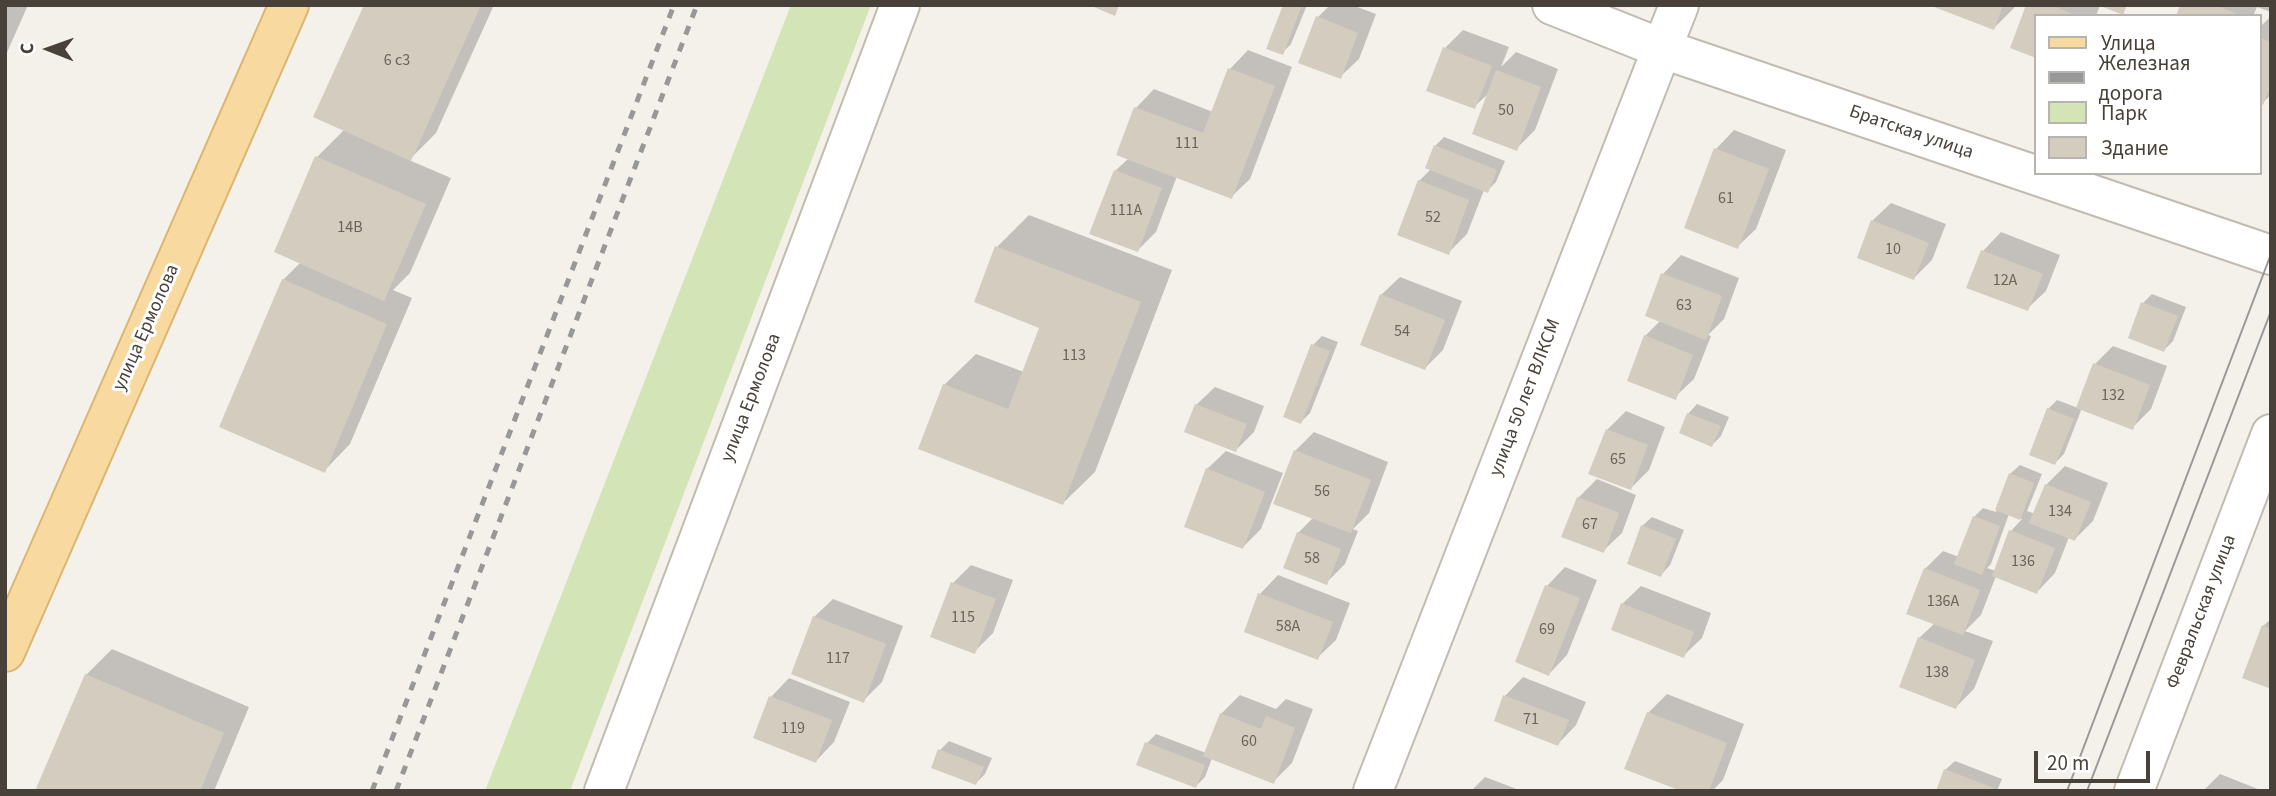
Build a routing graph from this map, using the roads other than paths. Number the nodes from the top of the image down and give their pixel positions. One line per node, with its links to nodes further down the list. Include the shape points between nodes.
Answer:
1 (289, 5): 10 (main road, улица Ермолова)
2 (900, 5): 11 (street, улица Ермолова)
3 (1552, 5): 5 (street, Братская улица)
4 (1679, 5): 5 (street, улица 50 лет ВЛКСМ)
5 (1663, 48): 6 (street, Братская улица); 12 (street, улица 50 лет ВЛКСМ)
6 (2035, 175)
7 (2036, 175): 8 (street, Братская улица)
8 (2271, 255)
9 (2271, 434): 13 (street, Февральская улица)
10 (5, 652)
11 (604, 791)
12 (1373, 791)
13 (2134, 791)

